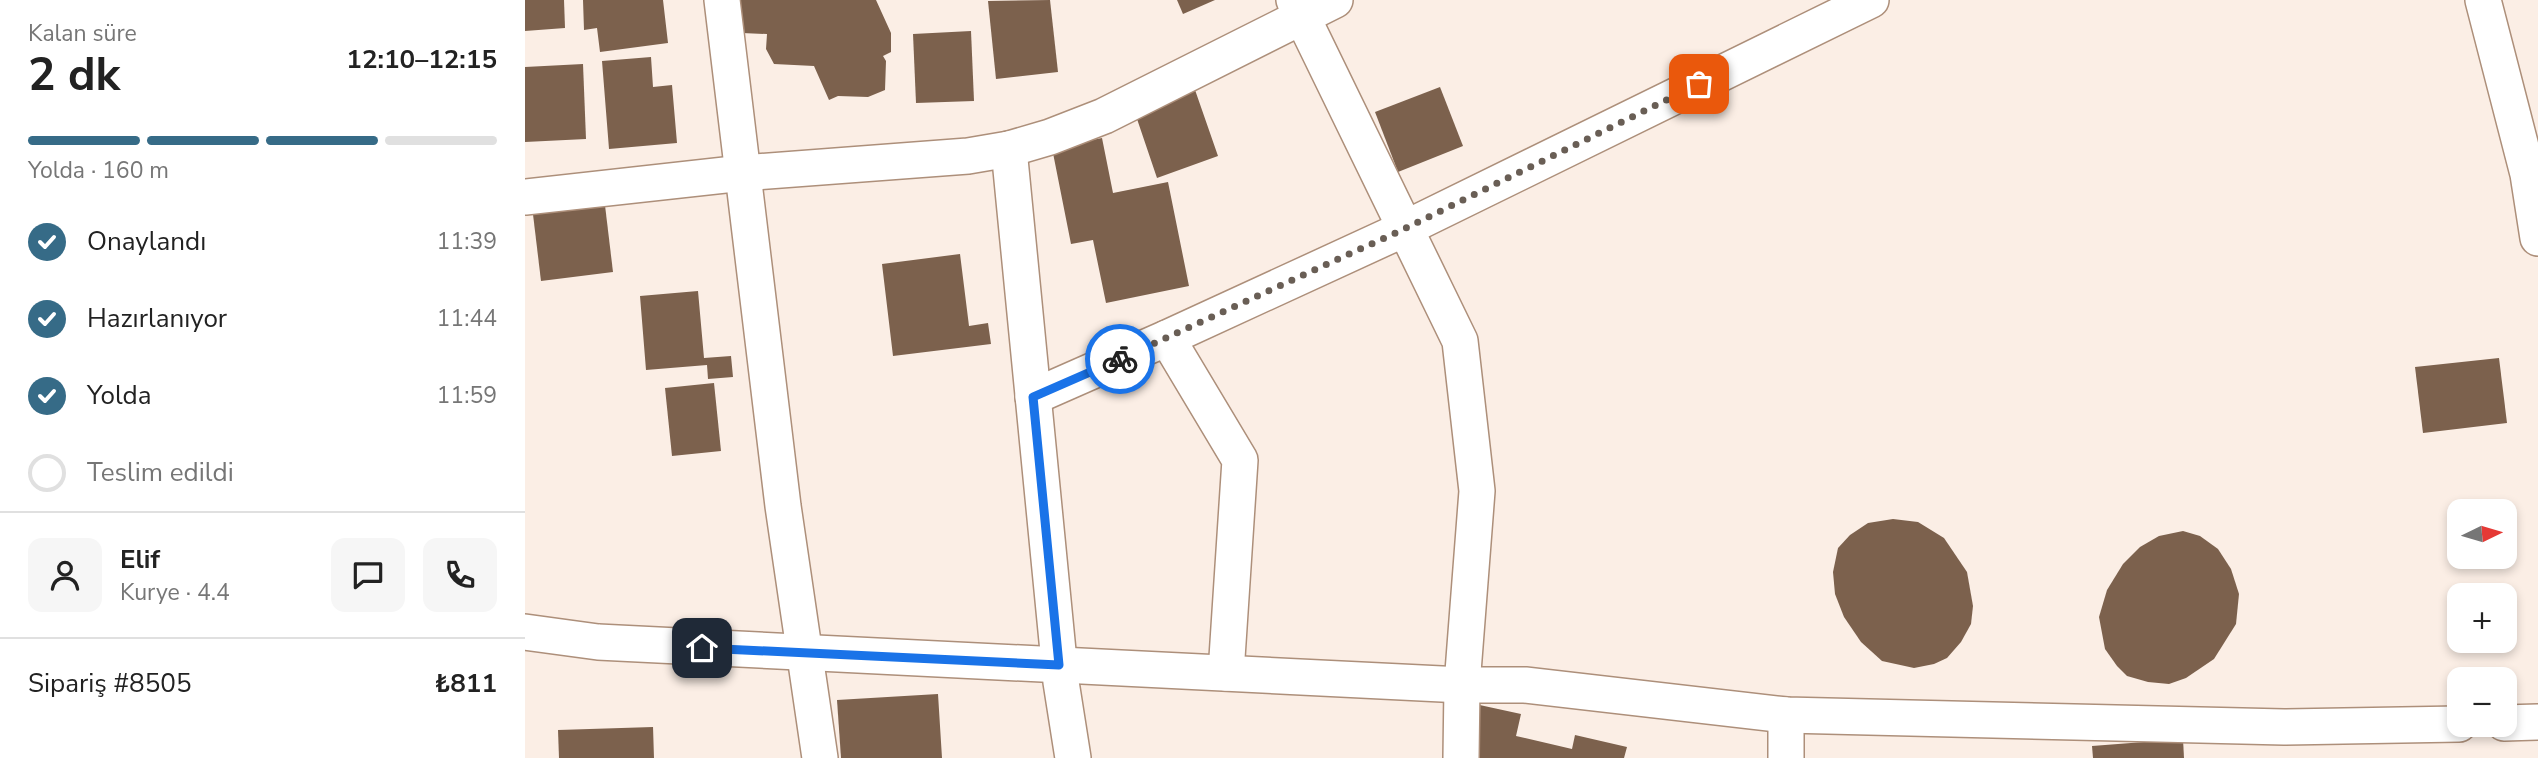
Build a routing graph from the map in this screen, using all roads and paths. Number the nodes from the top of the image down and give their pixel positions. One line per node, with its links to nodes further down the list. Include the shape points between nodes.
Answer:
1 (722, 0): 7 (street)
2 (1335, 0): 5 (street)
3 (1871, 0): 9 (street)
4 (2483, 0): 10 (street, via 2528,174)
5 (1297, 8): 6 (street, via 1104,116); 9 (street)
6 (1009, 149): 7 (street); 12 (street)
7 (743, 173): 8 (street); 14 (street)
8 (525, 197)
9 (1404, 229): 11 (street); 17 (street, via 1459,341 1477,491)
10 (2538, 238)
11 (1167, 338): 12 (street); 16 (street, via 1240,460)
12 (1033, 397): 15 (street)
13 (525, 632): 14 (street, via 598,642)
14 (805, 653): 15 (street); 23 (street)
15 (1059, 665): 16 (street); 24 (street)
16 (1226, 673): 17 (street)
17 (1462, 685): 18 (street, via 1525,685); 25 (street)
18 (1786, 715): 22 (street); 26 (street)
19 (2538, 722): 20 (street)
20 (2517, 723)
21 (2447, 725): 22 (street)
22 (2285, 743)
23 (820, 758)
24 (1073, 758)
25 (1461, 758)
26 (1786, 758)

